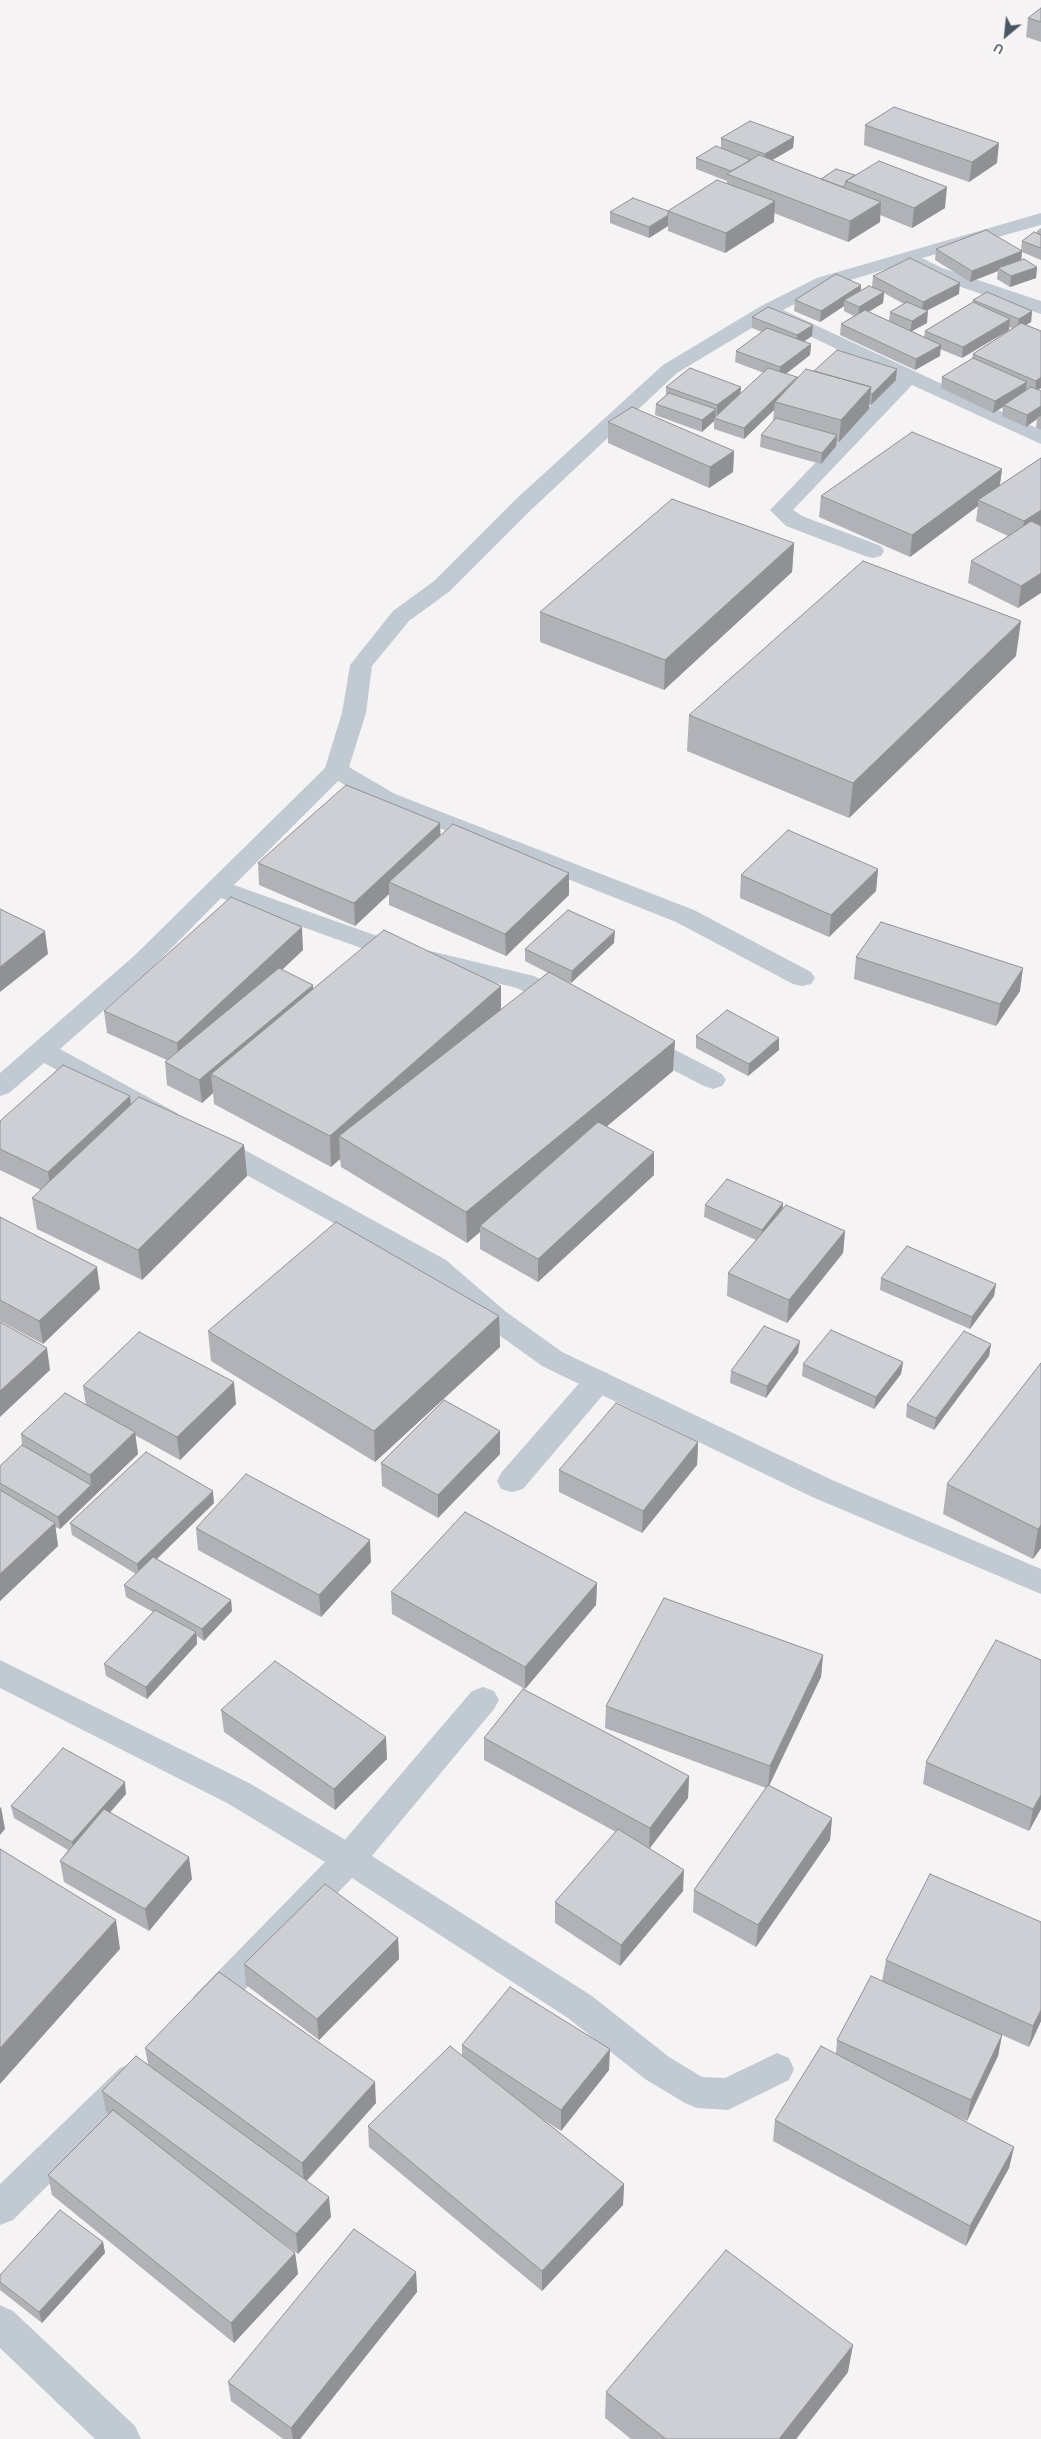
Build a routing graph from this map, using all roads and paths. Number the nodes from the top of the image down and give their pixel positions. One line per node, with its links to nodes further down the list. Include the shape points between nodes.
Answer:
1 (1041, 219): 2 (street)
2 (905, 257): 3 (street, via 935,272); 4 (street, via 824,282)
3 (1041, 308)
4 (768, 310): 5 (street); 8 (street, via 670,369 524,504 442,586 401,616 361,665 354,713)
5 (910, 376): 6 (street); 7 (street, via 781,510 794,521)
6 (1041, 438)
7 (873, 550)
8 (336, 770): 9 (street); 10 (street, via 387,799 684,916)
9 (217, 888): 11 (street, via 390,949 525,982); 13 (street, via 143,962)
10 (802, 978)
11 (585, 1014)
12 (619, 1031): 14 (street)
13 (42, 1050): 15 (street); 16 (street, via 436,1267 494,1318 552,1359)
14 (713, 1080)
15 (0, 1087)
16 (598, 1381): 17 (street); 18 (street, via 821,1488)
17 (512, 1482)
18 (1041, 1582)
19 (0, 1673): 21 (street, via 238,1793)
20 (483, 1700): 21 (street)
21 (349, 1859): 22 (street); 24 (street, via 580,2007 657,2068 697,2092 728,2094)
22 (186, 2027)
23 (150, 2062): 25 (street)
24 (777, 2069)
25 (0, 2208)
26 (0, 2323): 27 (street)
27 (122, 2439)

